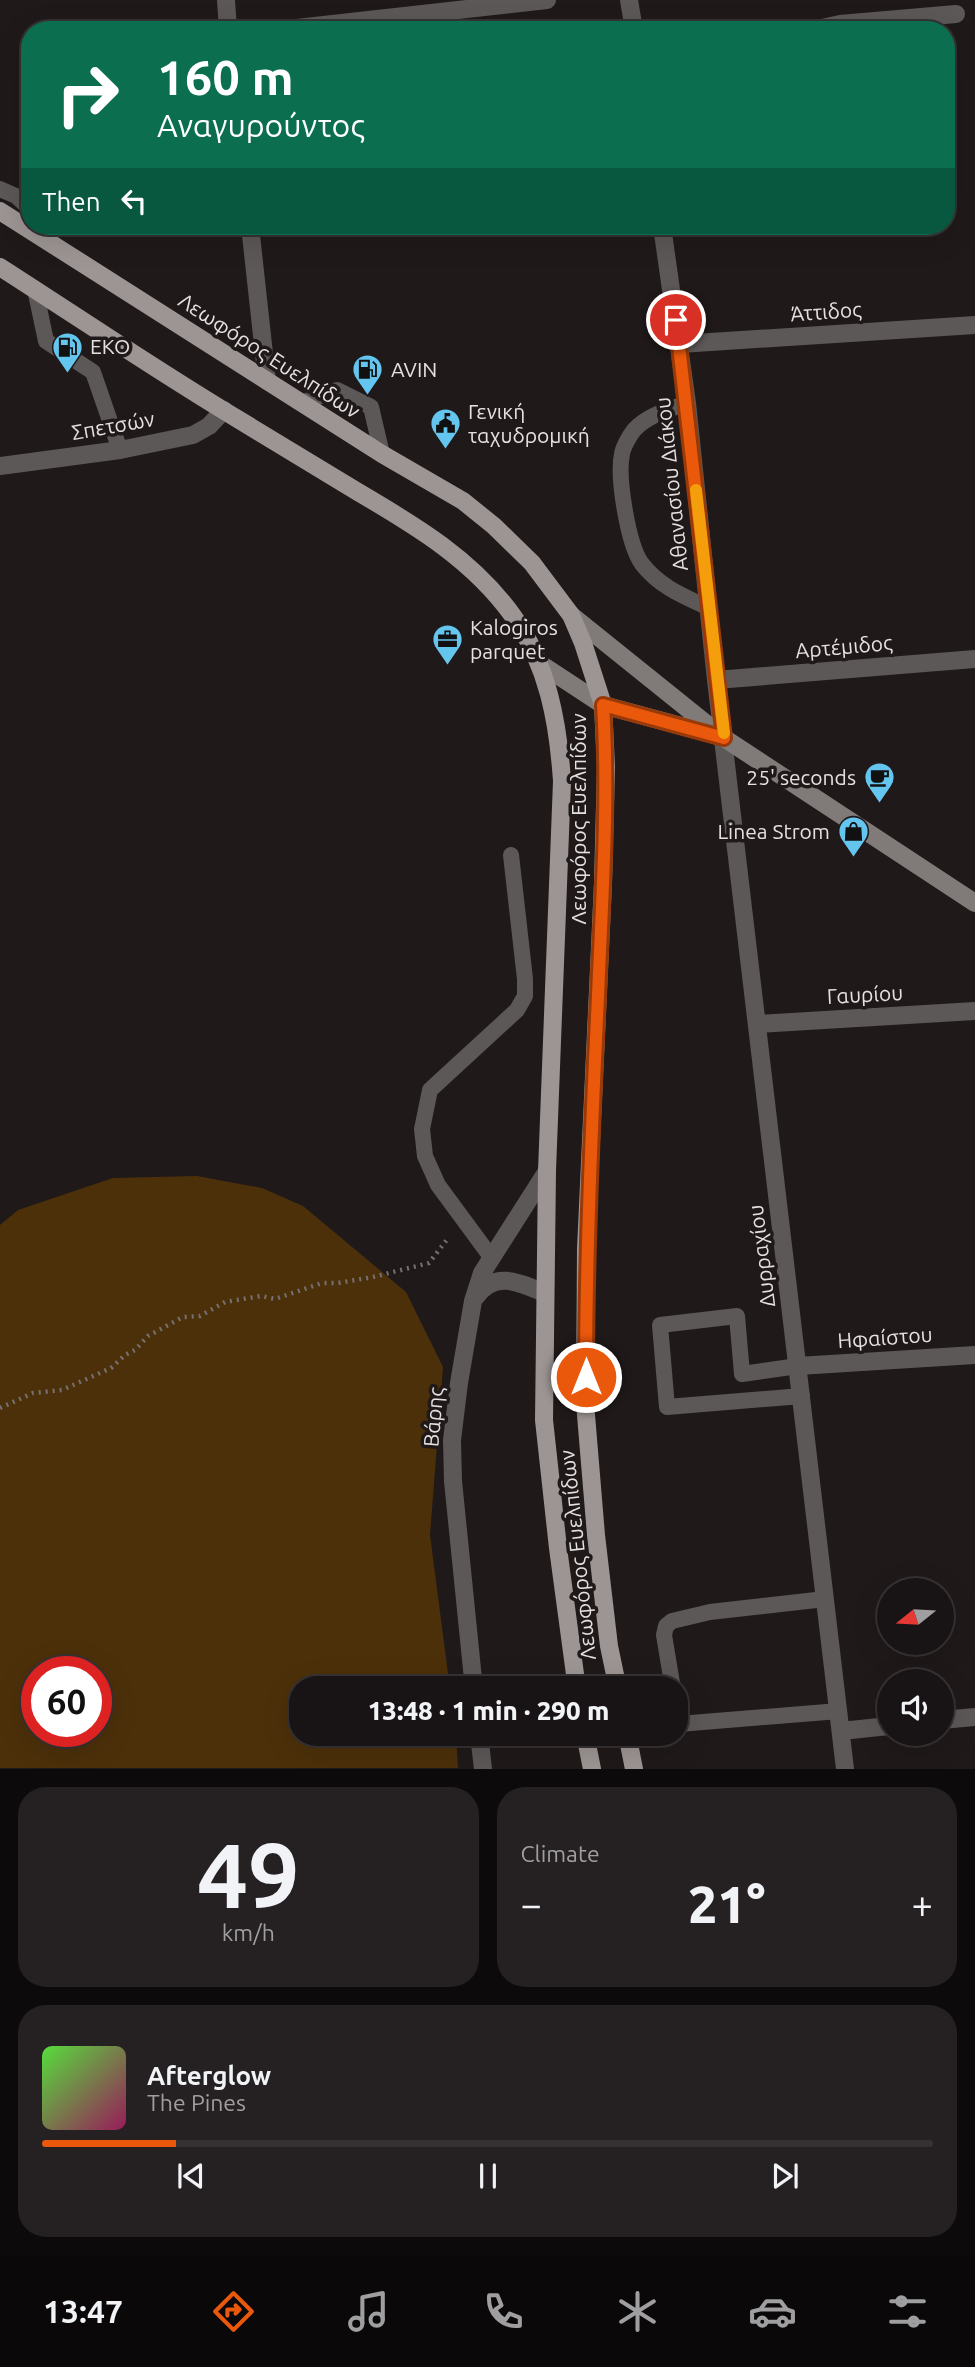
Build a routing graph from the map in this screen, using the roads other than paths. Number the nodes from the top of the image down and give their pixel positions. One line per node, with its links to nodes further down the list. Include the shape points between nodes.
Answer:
1 (226, 0): 6 (street)
2 (547, 0): 4 (street)
3 (629, 0): 8 (street)
4 (456, 5): 7 (street)
5 (956, 14): 9 (street)
6 (228, 21)
7 (343, 21)
8 (632, 21)
9 (875, 21)
10 (0, 190): 11 (lane)
11 (21, 201)
12 (0, 211): 13 (main road, Λεωφόρος Ευελπίδων)
13 (21, 222)
14 (46, 235): 21 (main road, Λεωφόρος Ευελπίδων)
15 (251, 235): 21 (street)
16 (663, 235): 20 (street, Αθανασίου Διάκου)
17 (0, 267): 18 (main road, Λεωφόρος Ευελπίδων)
18 (35, 289): 24 (main road, Λεωφόρος Ευελπίδων); 25 (lane, via 46,341 93,372)
19 (975, 325): 20 (street, Άττιδος)
20 (680, 344): 23 (street, Αθανασίου Διάκου)
21 (267, 381): 22 (main road, Λεωφόρος Ευελπίδων)
22 (302, 403): 26 (main road, Λεωφόρος Ευελπίδων); 26 (lane, via 337,390 371,407)
23 (687, 403): 28 (street, Αθανασίου Διάκου); 28 (lane, via 650,417 633,431 622,453 624,516 640,561 656,579)
24 (223, 411): 25 (street, Σπετσών, via 193,435); 31 (main road, Λεωφόρος Ευελπίδων, via 454,553 512,615)
25 (120, 450): 27 (street, Σπετσών)
26 (382, 454): 29 (main road, Λεωφόρος Ευελπίδων, via 463,501 494,526 532,563)
27 (0, 466)
28 (709, 608): 32 (street, Αθανασίου Διάκου)
29 (570, 615): 33 (main road, Λεωφόρος Ευελπίδων, via 591,662); 34 (main road)
30 (975, 659): 32 (street, Αρτέμιδος)
31 (539, 663): 33 (main road); 39 (main road, Λεωφόρος Ευελπίδων, via 554,709 562,781)
32 (716, 680): 34 (street, Αθανασίου Διάκου)
33 (603, 705): 34 (main road); 49 (main road, Λεωφόρος Ευελπίδων, via 604,870 586,1249 586,1403 596,1535)
34 (724, 738): 36 (main road); 38 (street, Δυρραχίου)
35 (511, 855): 40 (lane, via 525,996 517,1010 430,1090 422,1129 425,1156 438,1185)
36 (975, 903)
37 (975, 1012): 38 (street, Γαυρίου)
38 (758, 1024): 44 (street, Δυρραχίου)
39 (547, 1171): 40 (street, Βάρης); 41 (main road, Λεωφόρος Ευελπίδων)
40 (491, 1257): 42 (street, Βάρης)
41 (544, 1293): 42 (street, via 518,1281 498,1280 483,1287); 48 (main road, Λεωφόρος Ευελπίδων, via 544,1420)
42 (473, 1301): 47 (street, Βάρης, via 452,1440)
43 (975, 1355): 44 (street, Ηφαίστου)
44 (798, 1366): 45 (street, Δυρραχίου); 45 (lane, via 743,1374 737,1316 660,1325 667,1407)
45 (802, 1395): 46 (street, Δυρραχίου)
46 (825, 1599): 50 (lane, via 672,1621 664,1635); 51 (street, Δυρραχίου)
47 (473, 1676)
48 (575, 1676)
49 (615, 1676)
50 (671, 1676)
51 (839, 1711): 54 (lane); 56 (street, Δυρραχίου)
52 (975, 1717): 53 (street)
53 (954, 1719)
54 (688, 1724)
55 (877, 1727): 56 (street)
56 (841, 1731): 63 (street, Δυρραχίου)
57 (480, 1746): 60 (street)
58 (588, 1746): 61 (main road)
59 (629, 1746): 62 (main road)
60 (483, 1769)
61 (592, 1769)
62 (634, 1769)
63 (845, 1769)

